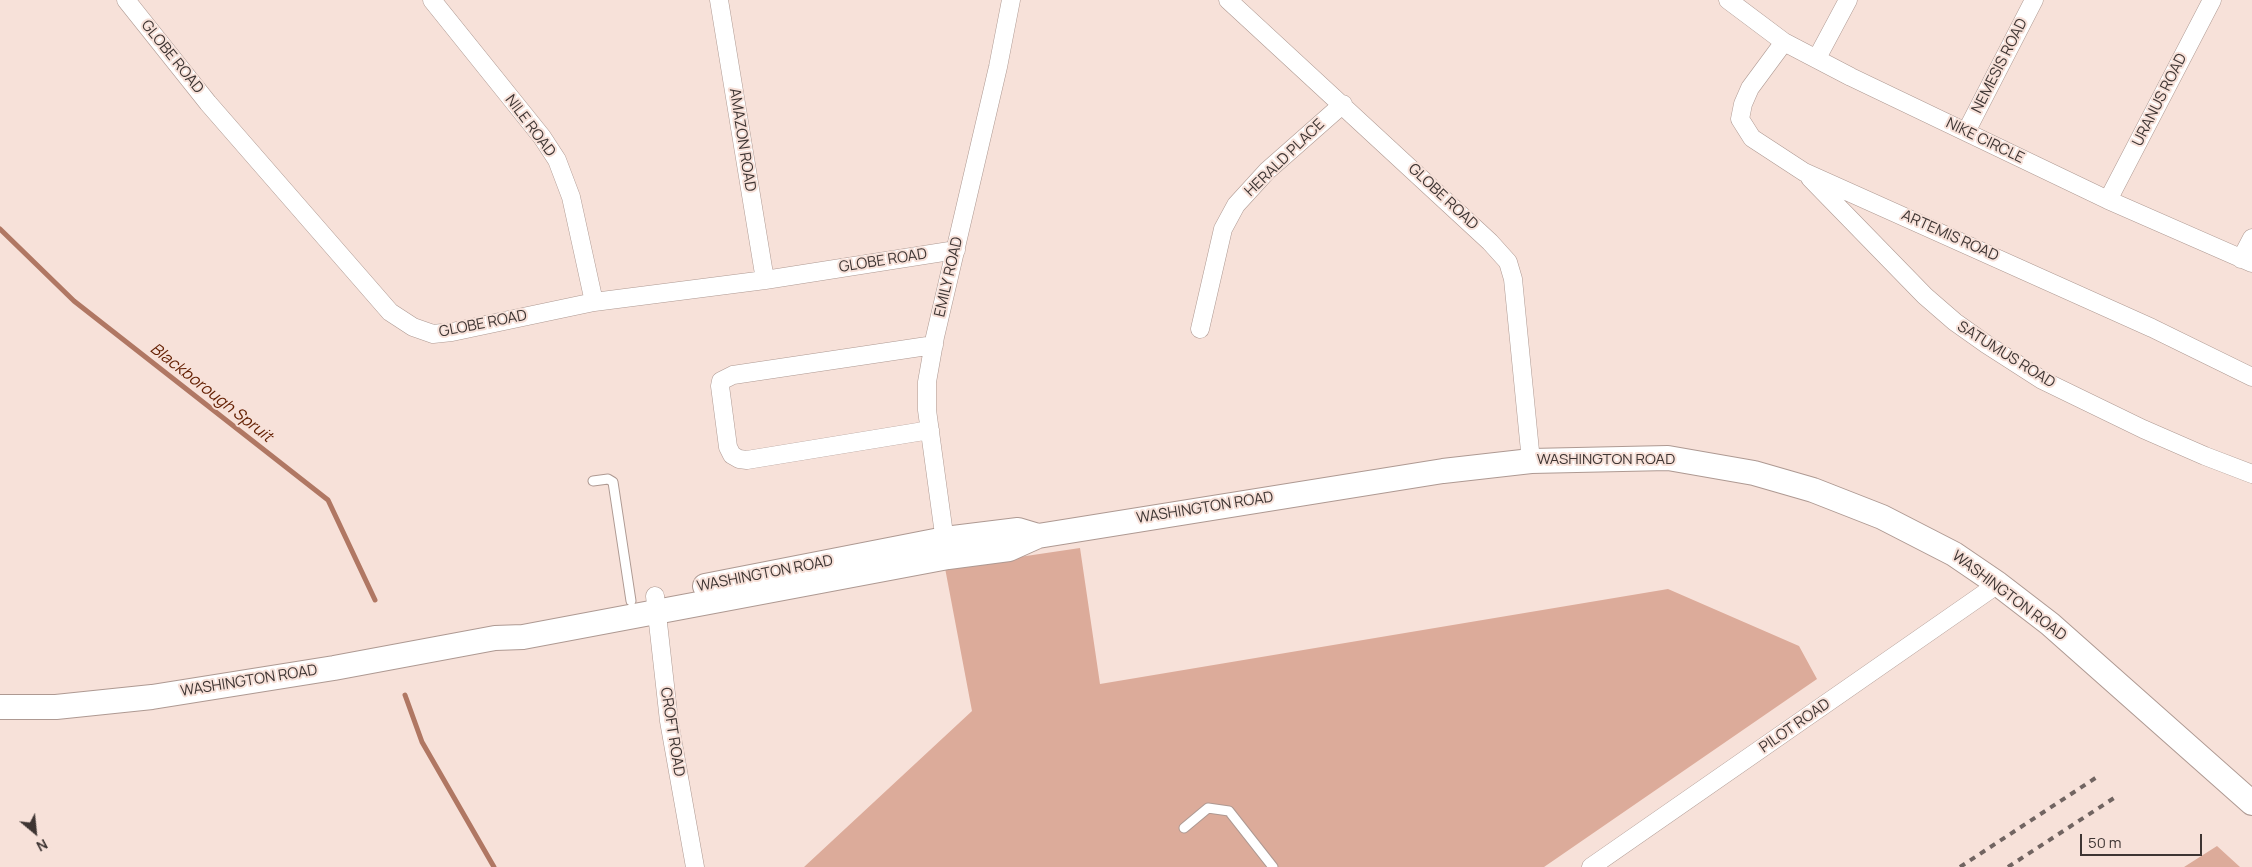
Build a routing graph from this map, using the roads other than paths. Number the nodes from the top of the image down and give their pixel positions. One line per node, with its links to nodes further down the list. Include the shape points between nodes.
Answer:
1 (126, 0): 20 (street, GLOBE ROAD, via 208,103 390,312 413,327 433,334 452,332)
2 (432, 0): 20 (street, NILE ROAD, via 542,137 556,160 571,197)
3 (719, 0): 19 (street, AMAZON ROAD)
4 (1011, 0): 17 (street, EMILY ROAD)
5 (1228, 0): 12 (street, GLOBE ROAD)
6 (1728, 0): 10 (street, NIKE CIRCLE)
7 (1848, 0): 11 (street)
8 (2034, 0): 13 (street, NEMESIS ROAD)
9 (2212, 0): 15 (street, URANUS ROAD)
10 (1784, 42): 11 (street, NIKE CIRCLE); 14 (street, ARTEMIS ROAD, via 1750,88 1742,104 1740,119 1752,138)
11 (1817, 58): 13 (street, NIKE CIRCLE)
12 (1342, 104): 21 (street, HERALD PLACE, via 1267,171 1236,205 1223,229); 25 (street, GLOBE ROAD, via 1508,262 1513,279)
13 (1966, 132): 15 (street, NIKE CIRCLE)
14 (1804, 172): 23 (street, ARTEMIS ROAD, via 2152,328); 26 (street, SATUMUS ROAD, via 1925,296 1955,322 2042,380)
15 (2108, 200): 18 (street, NIKE CIRCLE)
16 (2252, 238): 18 (street)
17 (956, 250): 19 (street, GLOBE ROAD); 22 (street, EMILY ROAD)
18 (2246, 261)
19 (765, 280): 20 (street, GLOBE ROAD)
20 (594, 302)
21 (1200, 329)
22 (934, 345): 24 (street, EMILY ROAD, via 926,398); 24 (street, via 742,373 726,377 720,386 728,448 739,459)
23 (2252, 377)
24 (930, 430): 28 (street, EMILY ROAD)
25 (1531, 460): 28 (main road, WASHINGTON ROAD, via 1443,471 1038,536 1009,548); 29 (main road, WASHINGTON ROAD, via 1668,458 1754,473 1821,493 1882,517 1954,554)
26 (2252, 474)
27 (593, 481): 30 (lane, via 608,479 613,482)
28 (946, 548): 31 (main road, WASHINGTON ROAD)
29 (1998, 584): 34 (main road, WASHINGTON ROAD, via 2089,658); 38 (street, PILOT ROAD)
30 (631, 601): 31 (main road, WASHINGTON ROAD); 32 (main road, WASHINGTON ROAD, via 517,625)
31 (656, 604): 32 (main road, WASHINGTON ROAD, via 523,637); 36 (street, CROFT ROAD, via 669,721)
32 (495, 638): 33 (main road, WASHINGTON ROAD, via 152,697 56,707)
33 (0, 708)
34 (2252, 803)
35 (1184, 828): 37 (lane, via 1208,808 1229,811)
36 (695, 867)
37 (1273, 867)
38 (1591, 867)

